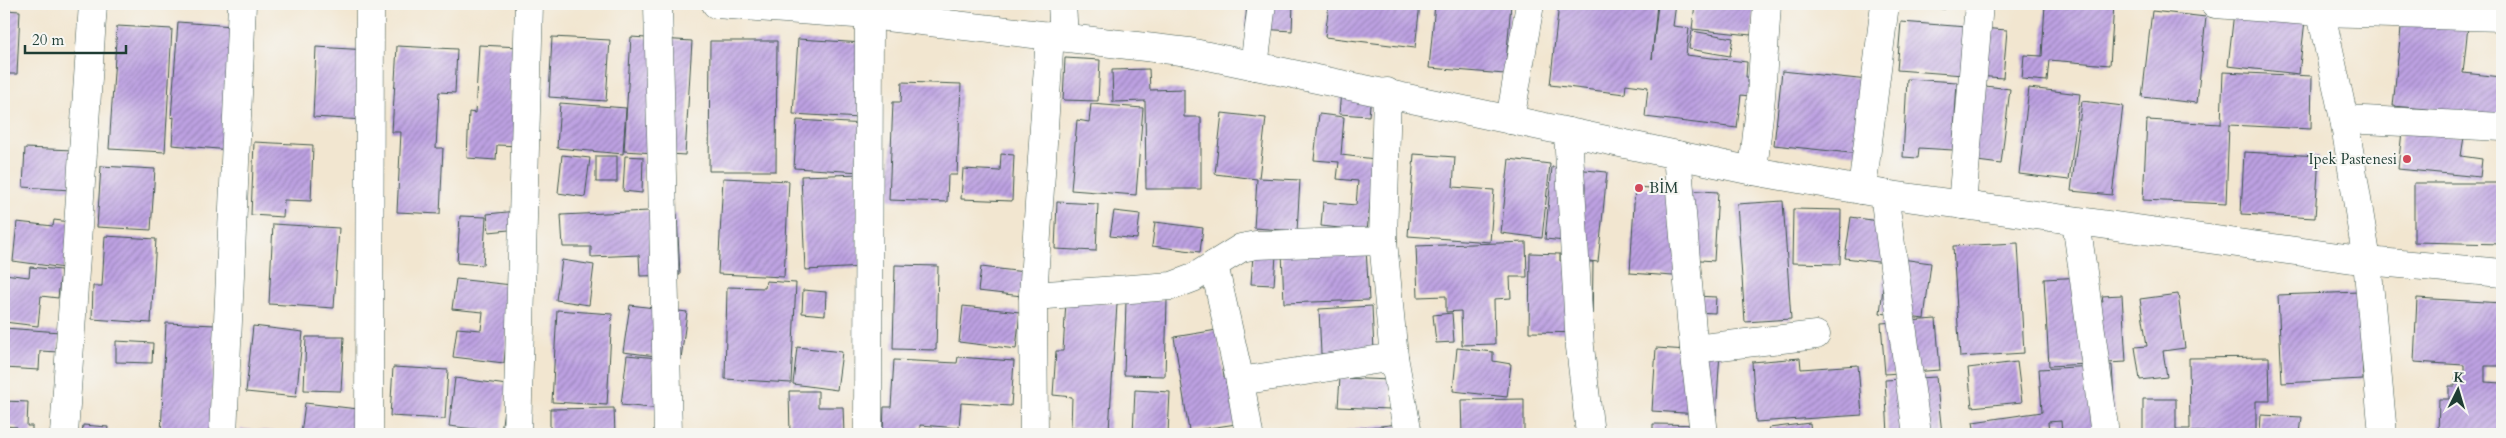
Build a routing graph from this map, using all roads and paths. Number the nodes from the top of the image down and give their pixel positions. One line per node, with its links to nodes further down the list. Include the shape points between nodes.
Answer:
1 (93, 4): 38 (street)
2 (242, 4): 39 (street)
3 (370, 4): 40 (street)
4 (529, 4): 41 (street)
5 (658, 4): 42 (street)
6 (716, 4): 15 (street)
7 (1062, 4): 17 (street)
8 (1262, 4): 18 (street)
9 (1530, 4): 21 (street)
10 (1767, 4): 25 (street)
11 (1885, 4): 26 (street)
12 (1979, 4): 27 (street)
13 (2215, 4): 14 (street)
14 (2320, 8): 16 (street); 20 (street)
15 (869, 15): 17 (street); 43 (street)
16 (2502, 18)
17 (1057, 36): 18 (street, via 1189,52); 33 (street)
18 (1254, 66): 19 (street)
19 (1387, 92): 21 (street); 29 (street)
20 (2344, 119): 22 (street); 30 (street)
21 (1510, 120): 23 (street)
22 (2502, 127)
23 (1568, 132): 24 (street); 47 (street, via 1580,347)
24 (1678, 155): 25 (street); 35 (street)
25 (1753, 171): 26 (street)
26 (1873, 192): 27 (street); 49 (street)
27 (1962, 205): 28 (street)
28 (2076, 221): 30 (street); 50 (street)
29 (1383, 240): 31 (street, via 1256,245 1241,248); 36 (street)
30 (2367, 261): 32 (street); 51 (street)
31 (1214, 264): 33 (street, via 1193,278 1172,286); 37 (street)
32 (2502, 274)
33 (1033, 296): 44 (street)
34 (1816, 335): 35 (street)
35 (1694, 349): 48 (street)
36 (1394, 357): 37 (street); 46 (street)
37 (1240, 382): 45 (street)
38 (64, 434)
39 (223, 434)
40 (369, 434)
41 (517, 434)
42 (668, 434)
43 (868, 434)
44 (1034, 434)
45 (1249, 434)
46 (1408, 434)
47 (1590, 434)
48 (1704, 434)
49 (1917, 434)
50 (2105, 434)
51 (2383, 434)

